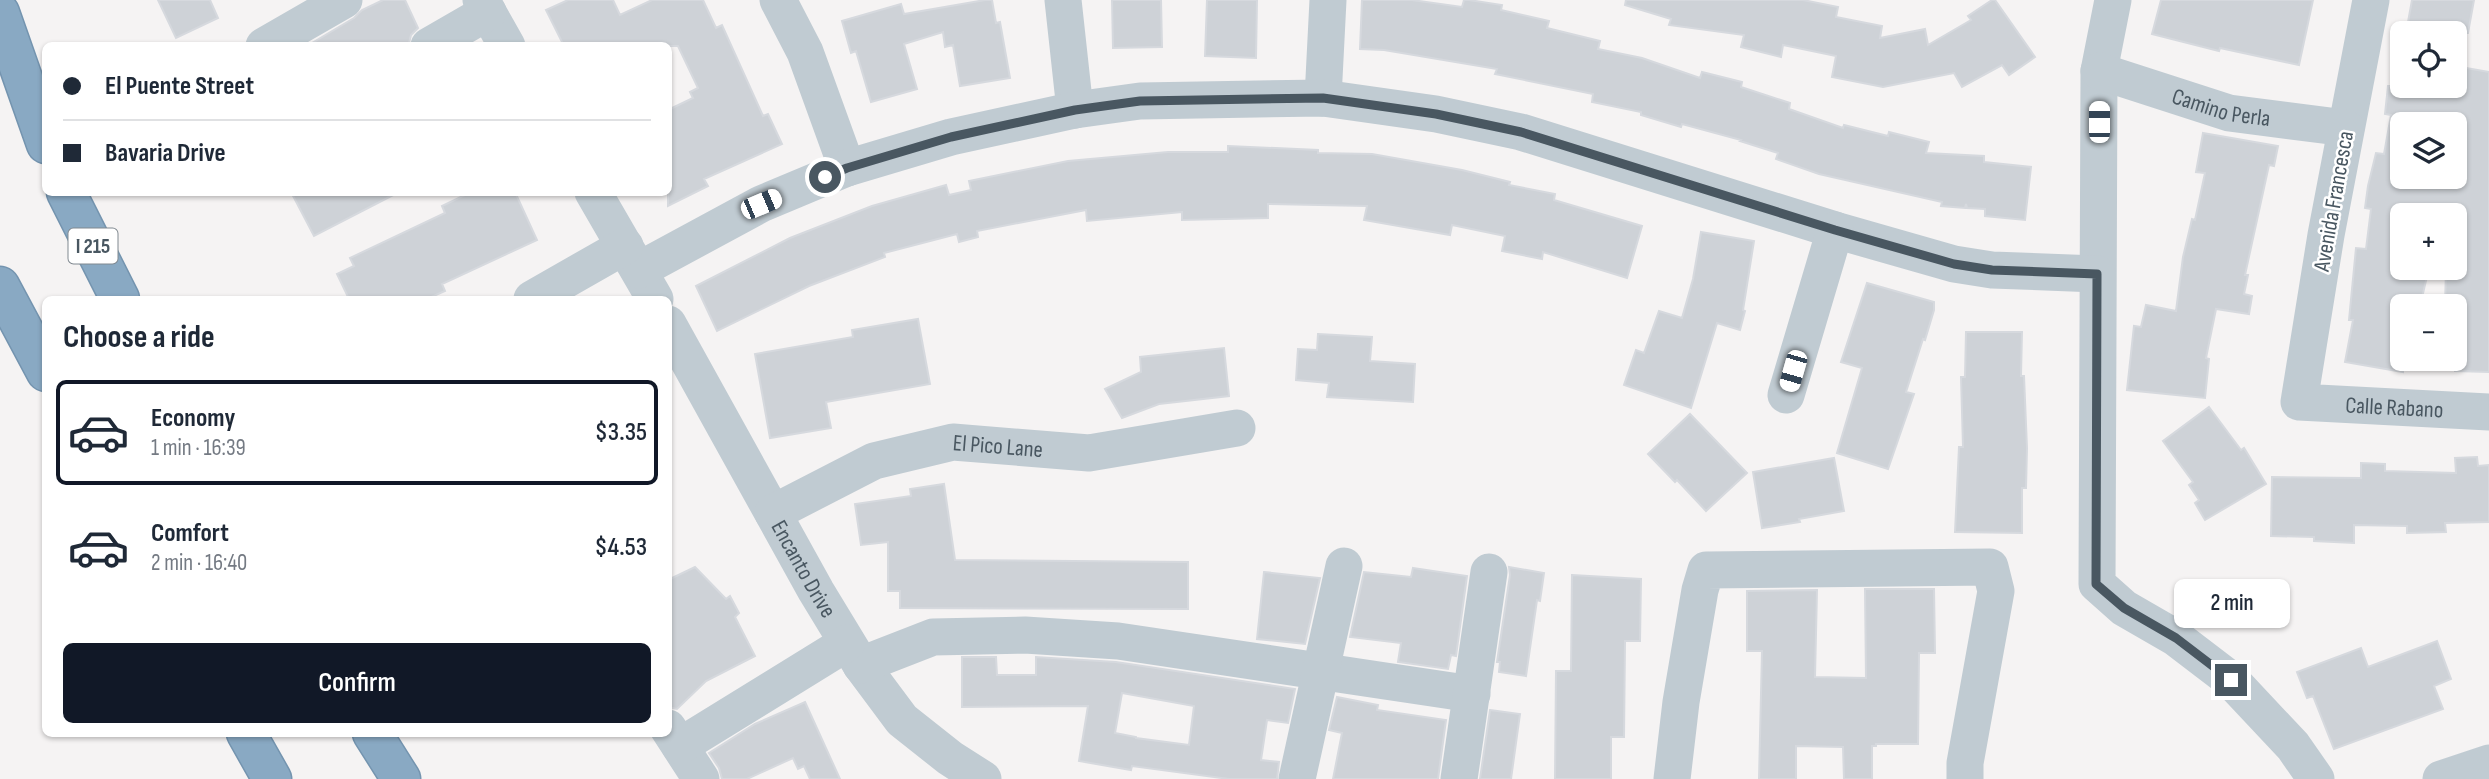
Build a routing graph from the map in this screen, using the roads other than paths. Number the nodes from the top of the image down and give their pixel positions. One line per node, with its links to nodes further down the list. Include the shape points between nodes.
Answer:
1 (344, 0): 9 (street)
2 (778, 0): 19 (street, via 804,52)
3 (1063, 0): 15 (street)
4 (1328, 0): 14 (street)
5 (2113, 0): 13 (street)
6 (2371, 0): 16 (street, Avenida Francesca)
7 (484, 6): 10 (street); 11 (street)
8 (0, 13): 17 (highway)
9 (271, 42)
10 (434, 42)
11 (505, 42)
12 (0, 56): 18 (highway)
13 (2099, 71): 16 (street, Camino Perla, via 2229,113); 24 (street)
14 (1323, 98): 15 (street, via 1140,101); 22 (street, via 1521,132)
15 (1075, 110): 19 (street, via 951,137)
16 (2346, 128): 31 (street, Avenida Francesca)
17 (42, 133)
18 (42, 142)
19 (847, 168): 23 (street, via 761,204)
20 (68, 196): 26 (highway, I 215)
21 (595, 196): 23 (street)
22 (1835, 230): 24 (street, via 1954,264); 30 (street)
23 (640, 272): 27 (street)
24 (2097, 274): 52 (street, via 2096,584 2231,680 2293,746)
25 (0, 286): 29 (highway)
26 (118, 296)
27 (543, 296)
28 (672, 331): 34 (street, Encanto Drive)
29 (42, 365)
30 (1786, 394)
31 (2299, 402): 32 (street, Calle Rabano)
32 (2489, 412)
33 (1237, 428): 34 (street, El Pico Lane, via 1089,453 953,442 874,461)
34 (773, 513): 37 (street, Encanto Drive)
35 (1344, 566): 38 (street)
36 (1489, 572): 39 (street)
37 (854, 654): 38 (street, via 933,637 1025,635 1118,641); 42 (street); 47 (street, Encanto Drive, via 902,720)
38 (1322, 672): 39 (street); 48 (street)
39 (1472, 694): 49 (street)
40 (248, 737): 44 (highway)
41 (375, 737): 45 (highway)
42 (674, 737): 46 (street)
43 (2489, 763): 53 (street)
44 (272, 779)
45 (401, 779)
46 (701, 779)
47 (983, 779)
48 (1297, 779)
49 (1459, 779)
50 (1672, 779): 51 (street, via 1706,570 1990,567 1996,591)
51 (1965, 779)
52 (2316, 779)
53 (2441, 779)

